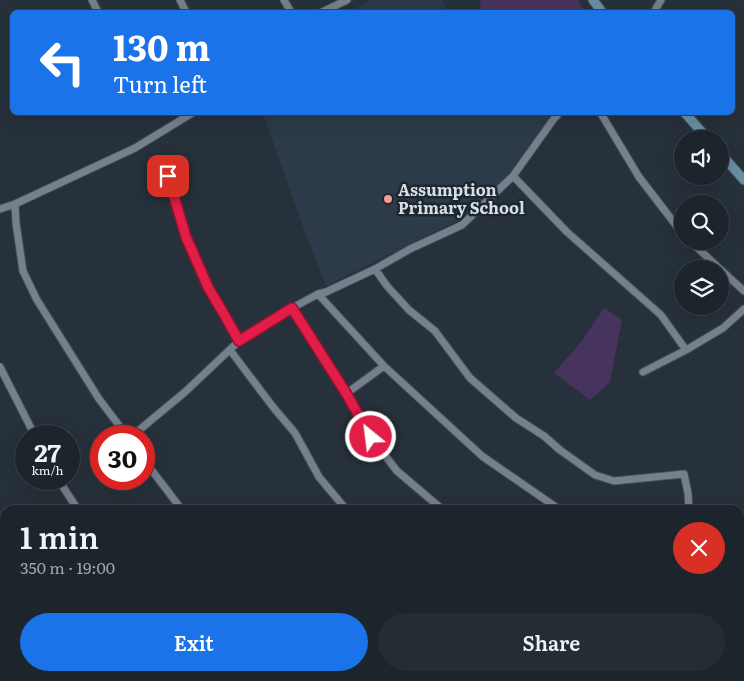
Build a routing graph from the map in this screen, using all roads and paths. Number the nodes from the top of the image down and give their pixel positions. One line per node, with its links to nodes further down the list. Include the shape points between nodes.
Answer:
1 (347, 0): 2 (street)
2 (326, 10)
3 (189, 115): 12 (street, via 135,148)
4 (557, 115): 10 (street)
5 (602, 115): 14 (street, via 638,177)
6 (687, 115): 7 (main road)
7 (700, 130)
8 (729, 163): 11 (main road)
9 (168, 176): 23 (street, via 186,237 208,287)
10 (513, 176): 17 (street, via 462,225); 25 (street, via 567,232 661,315)
11 (744, 180)
12 (15, 204): 13 (street); 31 (street, via 23,271 37,300)
13 (0, 208)
14 (674, 223)
15 (700, 250): 16 (street)
16 (710, 260)
17 (375, 269): 20 (street); 40 (street, via 409,310 436,331 470,378 516,418 595,475 614,481 684,474)
18 (729, 277): 19 (street)
19 (744, 291)
20 (318, 294): 21 (street); 26 (street)
21 (292, 308): 23 (street); 29 (street)
22 (744, 309): 25 (street, via 723,328)
23 (239, 341): 24 (street)
24 (230, 350): 32 (street); 37 (street, via 295,433 320,477)
25 (686, 350): 28 (street)
26 (384, 366): 29 (street); 39 (street, via 482,456)
27 (0, 367): 30 (street)
28 (643, 372)
29 (346, 393): 38 (street, via 371,437 397,471)
30 (29, 425)
31 (119, 425)
32 (145, 425)
33 (155, 474): 36 (street)
34 (65, 490): 35 (street)
35 (75, 505)
36 (178, 505)
37 (343, 505)
38 (437, 505)
39 (553, 505)
40 (689, 505)

